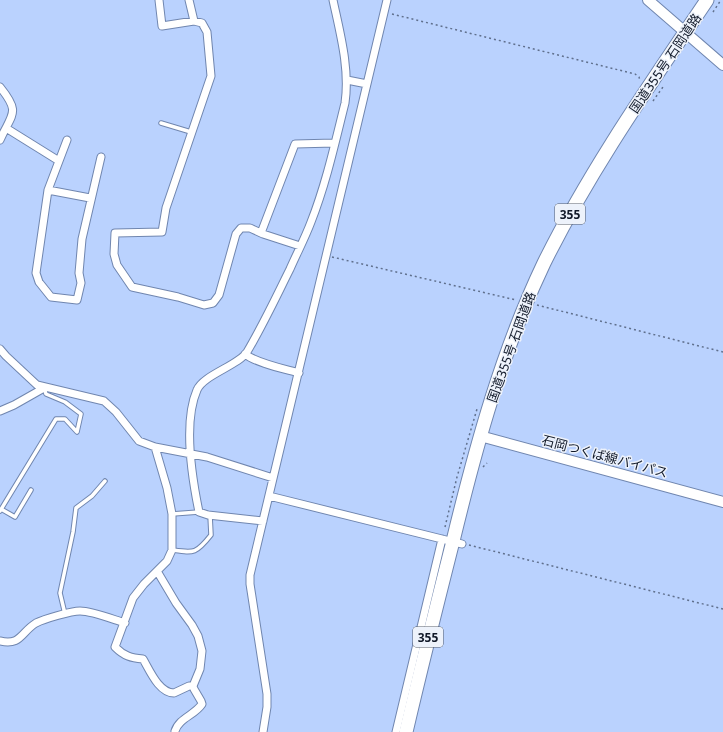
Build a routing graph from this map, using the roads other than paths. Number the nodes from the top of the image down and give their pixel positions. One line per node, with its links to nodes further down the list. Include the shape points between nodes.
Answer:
1 (159, 0): 7 (street, via 162,26)
2 (189, 0): 7 (street)
3 (333, 0): 10 (street)
4 (387, 0): 11 (street)
5 (648, 0): 8 (main road)
6 (707, 0): 8 (highway, 国道355号 石岡道路 / 355)
7 (194, 21): 15 (street, via 202,23 207,32 211,76)
8 (685, 32): 9 (main road); 30 (highway, 国道355号 石岡道路 / 355, via 584,187 544,263 501,371)
9 (723, 66)
10 (347, 80): 11 (street); 18 (street, via 345,103)
11 (368, 84): 27 (street)
12 (0, 87): 14 (street, via 13,108)
13 (161, 123): 15 (lane)
14 (6, 128): 16 (street); 20 (street)
15 (191, 132): 23 (street, via 166,208 162,232 116,233 114,254 117,265 132,287 204,305 213,303 219,295 236,234 241,228 250,228)
16 (0, 140)
17 (66, 140): 20 (street)
18 (334, 143): 23 (street, via 295,144); 24 (street, via 319,199)
19 (101, 157): 22 (street)
20 (59, 161): 21 (street)
21 (48, 190): 22 (street); 22 (street, via 36,273 39,282 51,297 77,300 81,283 79,274 82,240)
22 (90, 198)
23 (261, 233): 24 (street)
24 (300, 246): 26 (street, via 266,319)
25 (0, 349): 28 (street, via 37,385)
26 (245, 354): 27 (street, via 270,365); 32 (street, via 197,388 190,425)
27 (299, 373): 33 (street)
28 (44, 388): 29 (street); 31 (street, via 104,401 139,441); 38 (lane, via 46,394 65,402 81,414 77,432 64,419 56,419)
29 (0, 411)
30 (480, 436): 37 (main road, 石岡つくば線バイパス); 43 (highway, 国道355号 石岡道路 / 355)
31 (155, 447): 32 (street); 40 (street)
32 (190, 453): 33 (street, via 207,456); 39 (street)
33 (273, 478): 36 (street)
34 (104, 481): 46 (lane, via 92,496 76,508 60,593)
35 (31, 490): 38 (lane, via 15,517)
36 (269, 496): 42 (street); 43 (street)
37 (723, 502)
38 (0, 510)
39 (200, 512): 40 (lane); 41 (street)
40 (172, 514): 44 (street)
41 (210, 515): 42 (street); 44 (lane, via 211,535 198,549 191,553)
42 (263, 521): 51 (street, via 250,581 266,694 267,707)
43 (452, 542): 52 (street); 53 (highway, 国道355号 石岡道路 / 355)
44 (172, 550): 45 (street, via 167,561)
45 (157, 571): 47 (street, via 133,598); 49 (street, via 198,636 202,651 200,669)
46 (65, 614): 47 (street, via 86,611); 48 (street, via 35,624 17,641)
47 (125, 622): 49 (street, via 115,647 121,653 130,658 143,660 166,692 174,694)
48 (0, 641)
49 (193, 686): 50 (street, via 202,704 177,725)
50 (174, 732)
51 (263, 732)
52 (396, 732)
53 (406, 732)

